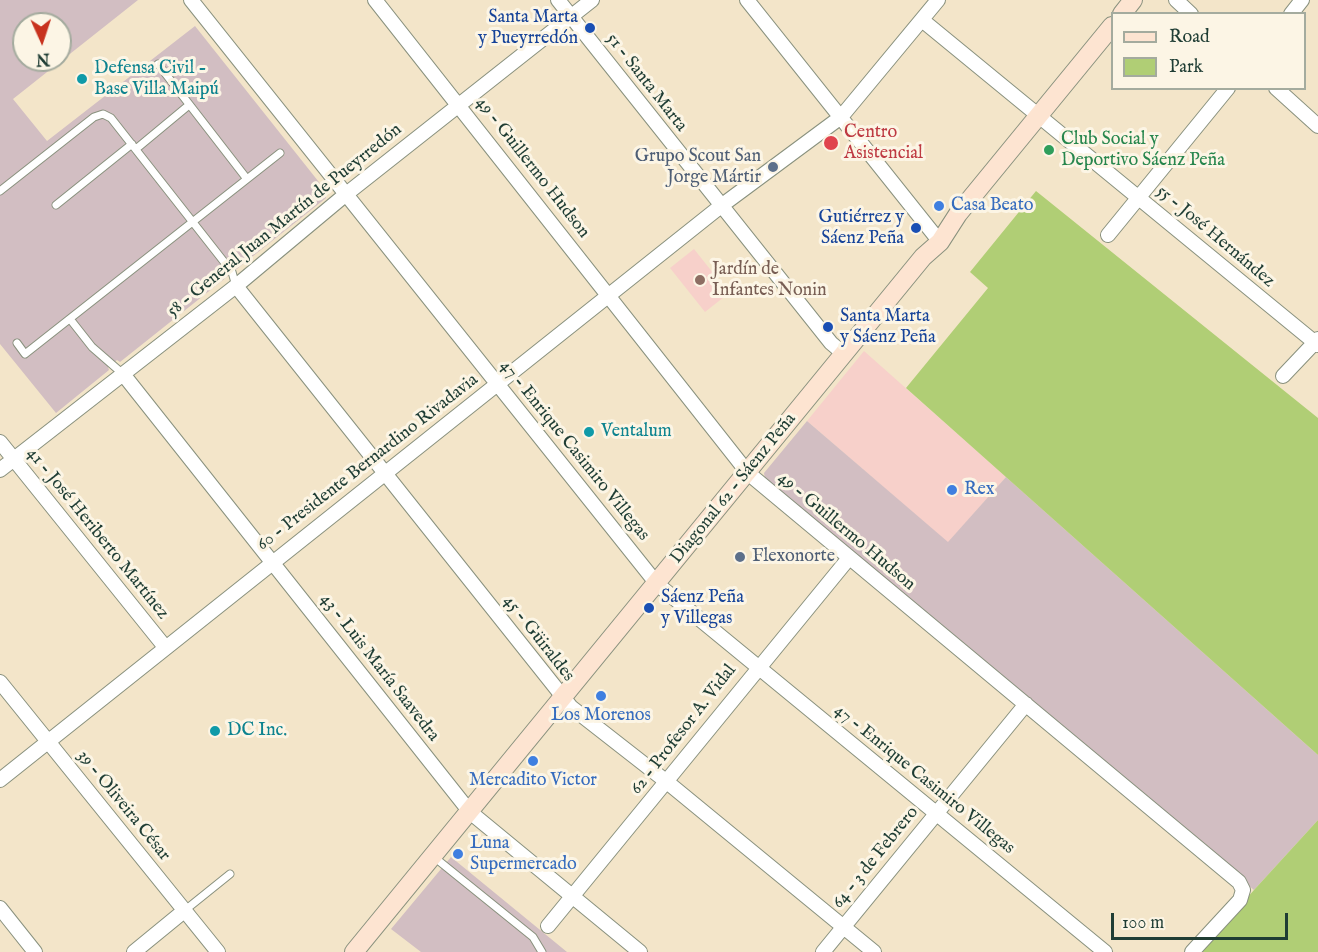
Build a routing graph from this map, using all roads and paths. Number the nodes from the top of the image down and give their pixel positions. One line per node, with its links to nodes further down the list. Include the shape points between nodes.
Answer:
1 (375, 0): 19 (street, 49 - Guillermo Hudson)
2 (558, 0): 13 (street, 51 - Santa Marta)
3 (592, 0): 13 (street, 58 - General Juan Martín de Pueyrredón)
4 (747, 0): 21 (street)
5 (938, 0): 14 (street, 60 - Presidente Bernardino Rivadavia)
6 (1133, 0): 10 (street)
7 (1176, 0): 11 (street)
8 (1302, 0): 12 (street)
9 (193, 1): 28 (street, 47 - Enrique Casimiro Villegas)
10 (1124, 12)
11 (1189, 12)
12 (1293, 12)
13 (571, 17): 19 (street, 58 - General Juan Martín de Pueyrredón); 31 (street, 51 - Santa Marta)
14 (922, 20): 21 (street, 60 - Presidente Bernardino Rivadavia); 22 (street, 55 - José Hernández)
15 (1111, 28): 22 (street, Diagonal 62 - Sáenz Peña)
16 (158, 64): 20 (lane)
17 (1226, 90): 29 (street)
18 (1278, 90): 23 (street)
19 (459, 104): 28 (street, 58 - General Juan Martín de Pueyrredón); 36 (street, 49 - Guillermo Hudson)
20 (189, 105): 24 (lane); 26 (lane)
21 (841, 117): 31 (street, 60 - Presidente Bernardino Rivadavia); 34 (street)
22 (1039, 117): 29 (street, 55 - José Hernández); 34 (street, Diagonal 62 - Sáenz Peña, via 958,214)
23 (1318, 126)
24 (134, 147): 27 (lane, via 111,118 103,114); 30 (lane); 32 (lane)
25 (280, 153): 26 (lane)
26 (246, 179): 32 (lane)
27 (0, 191)
28 (345, 195): 35 (street, 58 - General Juan Martín de Pueyrredón); 43 (street, 47 - Enrique Casimiro Villegas)
29 (1139, 197): 33 (street); 38 (street, 55 - José Hernández)
30 (56, 205)
31 (721, 206): 36 (street, 60 - Presidente Bernardino Rivadavia); 40 (street, 51 - Santa Marta)
32 (194, 222): 35 (lane, via 232,272); 37 (lane)
33 (1108, 235)
34 (940, 242): 40 (street, Diagonal 62 - Sáenz Peña, via 923,257)
35 (236, 286): 41 (street, 58 - General Juan Martín de Pueyrredón); 48 (street, 45 - Güiraldes)
36 (608, 295): 43 (street, 60 - Presidente Bernardino Rivadavia); 47 (street, 49 - Guillermo Hudson)
37 (70, 319): 39 (lane, via 25,354); 41 (lane, via 92,347)
38 (1317, 342): 42 (street)
39 (16, 343)
40 (844, 354): 47 (street, Diagonal 62 - Sáenz Peña)
41 (123, 374): 45 (street, 58 - General Juan Martín de Pueyrredón); 50 (street, 43 - Luis María Saavedra)
42 (1283, 376)
43 (497, 384): 48 (street, 60 - Presidente Bernardino Rivadavia); 51 (street, 47 - Enrique Casimiro Villegas)
44 (0, 442): 45 (street, 41 - José Heriberto Martínez)
45 (14, 459): 46 (street, 58 - General Juan Martín de Pueyrredón); 52 (street, 41 - José Heriberto Martínez)
46 (0, 470)
47 (748, 473): 49 (street, 49 - Guillermo Hudson); 51 (street, Diagonal 62 - Sáenz Peña)
48 (384, 474): 50 (street, 60 - Presidente Bernardino Rivadavia); 55 (street, 45 - Güiraldes)
49 (849, 558): 53 (street, 62 - Profesor A. Vidal); 56 (street, 49 - Guillermo Hudson)
50 (272, 562): 52 (street, 60 - Presidente Bernardino Rivadavia); 60 (street, 43 - Luis María Saavedra)
51 (657, 584): 53 (street, 47 - Enrique Casimiro Villegas); 55 (street, Diagonal 62 - Sáenz Peña)
52 (165, 647): 57 (street, 60 - Presidente Bernardino Rivadavia)
53 (757, 667): 59 (street, 62 - Profesor A. Vidal); 61 (street, 47 - Enrique Casimiro Villegas)
54 (0, 682): 57 (street, 39 - Oliveira César)
55 (562, 698): 59 (street, 45 - Güiraldes); 60 (street, Diagonal 62 - Sáenz Peña)
56 (1026, 704): 61 (street, 64 - 3 de Febrero); 78 (street, 49 - Guillermo Hudson, via 1239,882 1243,890 1240,900)
57 (48, 741): 58 (street, 60 - Presidente Bernardino Rivadavia); 66 (street, 39 - Oliveira César)
58 (0, 780)
59 (667, 782): 64 (street, 62 - Profesor A. Vidal); 68 (street, 45 - Güiraldes)
60 (471, 812): 62 (street, Diagonal 62 - Sáenz Peña); 64 (street, 43 - Luis María Saavedra)
61 (937, 813): 68 (street, 64 - 3 de Febrero); 77 (street, 47 - Enrique Casimiro Villegas)
62 (432, 855): 72 (street, Diagonal 62 - Sáenz Peña); 73 (lane, via 533,937)
63 (230, 874): 66 (lane)
64 (572, 896): 67 (street, 62 - Profesor A. Vidal); 74 (street, 43 - Luis María Saavedra)
65 (0, 908): 69 (street)
66 (184, 911): 70 (street); 71 (street, 39 - Oliveira César)
67 (548, 926)
68 (844, 927): 75 (street, 64 - 3 de Febrero); 76 (street, 45 - Güiraldes)
69 (35, 952)
70 (134, 952)
71 (218, 952)
72 (354, 952)
73 (542, 952)
74 (640, 952)
75 (823, 952)
76 (874, 952)
77 (1106, 952)
78 (1192, 952)

